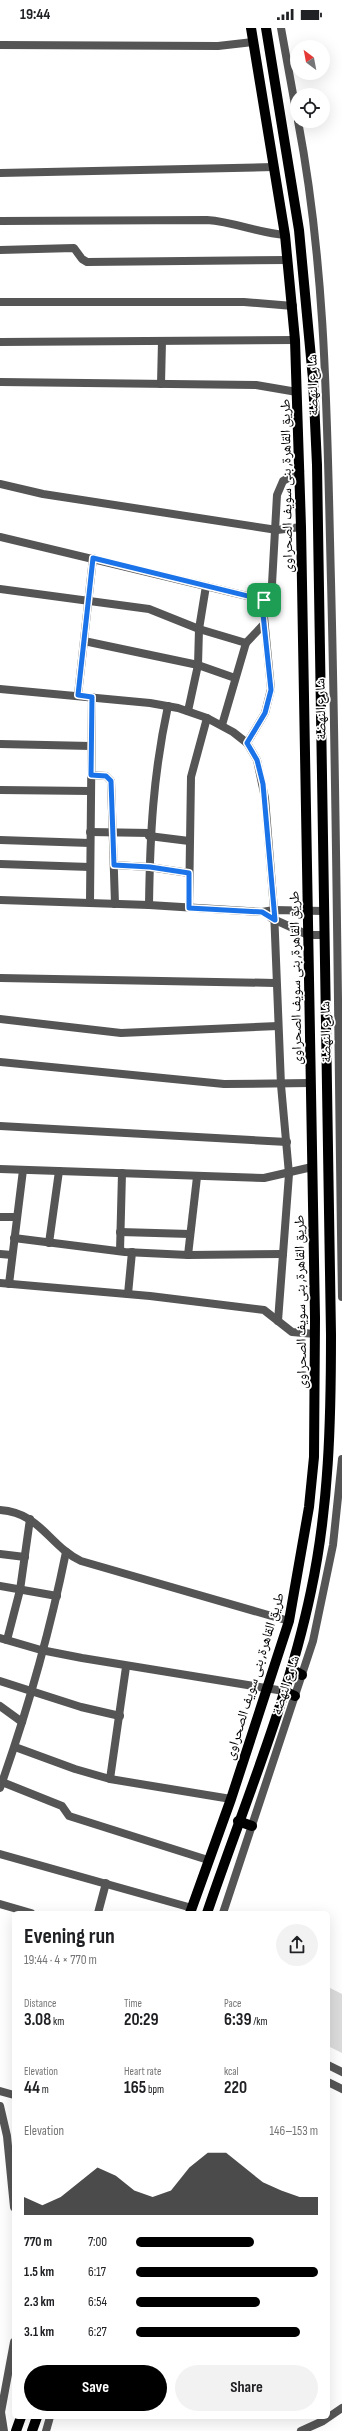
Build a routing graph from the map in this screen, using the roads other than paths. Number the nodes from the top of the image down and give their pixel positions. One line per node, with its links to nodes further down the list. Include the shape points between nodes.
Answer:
1 (251, 28): 4 (main road, طريق القاهرة, بنى سويف الصحراوى)
2 (266, 28): 68 (main road, طريق القاهرة, بنى سويف الصحراوى, via 300,230 308,301 317,465)
3 (281, 28): 6 (street)
4 (253, 42): 5 (street, via 211,46); 8 (main road, طريق القاهرة, بنى سويف الصحراوى)
5 (0, 45)
6 (292, 88)
7 (299, 128): 105 (street, شارع النهضة, via 313,214 324,338 338,927)
8 (274, 167): 9 (street); 11 (main road, طريق القاهرة, بنى سويف الصحراوى)
9 (0, 172)
10 (0, 221): 11 (street, via 207,220 227,222 267,234)
11 (285, 235): 13 (main road, طريق القاهرة, بنى سويف الصحراوى)
12 (0, 250): 13 (street, via 74,248 87,262)
13 (288, 260): 15 (main road, طريق القاهرة, بنى سويف الصحراوى)
14 (0, 302): 15 (street, via 244,302)
15 (293, 306): 16 (main road, طريق القاهرة, بنى سويف الصحراوى)
16 (295, 340): 17 (street); 21 (main road, طريق القاهرة, بنى سويف الصحراوى)
17 (162, 341): 18 (street); 20 (street)
18 (0, 342)
19 (0, 382): 20 (street)
20 (161, 384): 21 (street, via 256,385)
21 (298, 392): 22 (main road, طريق القاهرة, بنى سويف الصحراوى)
22 (300, 471): 24 (main road, طريق القاهرة, بنى سويف الصحراوى); 25 (street, via 283,480 279,486)
23 (0, 484): 25 (street, via 43,494)
24 (301, 527): 25 (street); 70 (main road, طريق القاهرة, بنى سويف الصحراوى)
25 (277, 530): 31 (street, via 272,584)
26 (0, 537): 27 (street)
27 (93, 558): 28 (street); 30 (street)
28 (206, 586): 31 (street); 33 (street)
29 (0, 589): 30 (street)
30 (88, 600): 33 (street, via 149,609); 34 (street)
31 (264, 600): 32 (street)
32 (264, 624): 35 (street); 45 (street, via 271,690 269,702)
33 (199, 629): 35 (street); 36 (street)
34 (84, 641): 36 (street); 39 (street)
35 (246, 643): 37 (street)
36 (198, 665): 37 (street); 42 (street)
37 (235, 678): 44 (street)
38 (0, 689): 39 (street)
39 (78, 695): 40 (street)
40 (92, 697): 41 (street); 47 (street)
41 (168, 706): 42 (street); 53 (street, via 161,738)
42 (188, 711): 43 (street)
43 (207, 718): 44 (street); 55 (street, via 191,777)
44 (222, 725): 45 (street)
45 (247, 743): 67 (street, via 257,760 263,784)
46 (0, 744): 47 (street)
47 (91, 746): 48 (street)
48 (91, 775): 50 (street); 52 (street, via 106,776 111,781)
49 (0, 790): 50 (street)
50 (91, 791): 51 (street)
51 (90, 832): 52 (street); 56 (street)
52 (114, 832): 53 (street); 58 (street)
53 (150, 834): 55 (street); 60 (street)
54 (0, 840): 56 (street)
55 (189, 841): 61 (street)
56 (90, 843): 59 (street)
57 (0, 864): 59 (street)
58 (114, 865): 60 (street); 64 (street)
59 (90, 866): 63 (street)
60 (150, 867): 61 (street); 65 (street)
61 (189, 873): 66 (street)
62 (0, 900): 63 (street)
63 (90, 902): 64 (street)
64 (115, 904): 65 (street)
65 (149, 905): 66 (street)
66 (189, 908): 69 (street)
67 (274, 910): 69 (street); 70 (street); 71 (street)
68 (323, 911): 70 (street); 73 (main road, طريق القاهرة, بنى سويف الصحراوى)
69 (262, 912): 71 (street)
70 (308, 912): 72 (main road, طريق القاهرة, بنى سويف الصحراوى)
71 (275, 920): 72 (street); 75 (street)
72 (308, 935): 73 (street); 79 (main road, طريق القاهرة, بنى سويف الصحراوى)
73 (323, 935): 121 (main road, طريق القاهرة, بنى سويف الصحراوى, via 331,1335 330,1424 321,1535 311,1590)
74 (0, 978): 75 (street)
75 (275, 982): 77 (street)
76 (0, 1019): 77 (street, via 121,1033)
77 (278, 1026): 80 (street)
78 (0, 1062): 80 (street, via 216,1084)
79 (310, 1083): 80 (street); 83 (main road, طريق القاهرة, بنى سويف الصحراوى)
80 (281, 1085): 82 (street)
81 (0, 1126): 82 (street)
82 (287, 1142): 88 (street)
83 (312, 1167): 88 (street); 107 (main road, طريق القاهرة, بنى سويف الصحراوى)
84 (0, 1169): 85 (street)
85 (23, 1170): 86 (street); 91 (street)
86 (59, 1171): 87 (street); 95 (street)
87 (122, 1173): 89 (street); 92 (street)
88 (289, 1174): 89 (street, via 264,1178); 99 (street)
89 (197, 1177): 93 (street)
90 (0, 1217): 91 (street)
91 (16, 1217): 94 (street)
92 (120, 1232): 93 (street); 96 (street)
93 (190, 1234): 101 (street)
94 (14, 1238): 95 (street); 100 (street)
95 (49, 1243): 96 (street)
96 (120, 1251): 97 (street)
97 (132, 1252): 101 (street); 104 (street)
98 (0, 1254): 100 (street)
99 (283, 1254): 101 (street); 106 (street)
100 (12, 1255): 103 (street)
101 (188, 1255)
102 (0, 1283): 103 (street)
103 (9, 1284): 104 (street)
104 (128, 1294): 106 (street, via 264,1310)
105 (342, 1297)
106 (278, 1321): 107 (street, via 292,1332)
107 (315, 1334): 117 (main road, طريق القاهرة, بنى سويف الصحراوى, via 314,1457 309,1507)
108 (342, 1459): 122 (street, شارع النهضة, via 330,1561 313,1641)
109 (0, 1510): 110 (street, via 21,1513)
110 (30, 1519): 111 (street); 113 (street)
111 (66, 1552): 116 (street); 117 (street, via 81,1561)
112 (0, 1554): 113 (street)
113 (25, 1557): 115 (street)
114 (0, 1586): 115 (street)
115 (20, 1590): 116 (street); 118 (street)
116 (57, 1596): 119 (street)
117 (289, 1621): 124 (main road, طريق القاهرة, بنى سويف الصحراوى)
118 (4, 1639): 119 (street)
119 (41, 1650): 120 (street); 126 (street)
120 (126, 1667): 124 (street); 129 (street)
121 (290, 1669): 122 (main road); 125 (main road, طريق القاهرة, بنى سويف الصحراوى)
122 (302, 1674): 127 (street, شارع النهضة)
123 (0, 1681): 126 (street)
124 (268, 1687): 125 (street); 134 (main road, طريق القاهرة, بنى سويف الصحراوى)
125 (284, 1691): 127 (main road); 135 (main road, طريق القاهرة, بنى سويف الصحراوى)
126 (31, 1692): 129 (street); 130 (street)
127 (295, 1696): 136 (street, شارع النهضة)
128 (0, 1706): 130 (street)
129 (120, 1716): 132 (street)
130 (22, 1722): 131 (street)
131 (14, 1747): 132 (street); 133 (street)
132 (110, 1779): 134 (street)
133 (1, 1785): 138 (street, via 62,1806 69,1816)
134 (231, 1799): 138 (main road, طريق القاهرة, بنى سويف الصحراوى)
135 (238, 1821): 136 (main road); 144 (main road, طريق القاهرة, بنى سويف الصحراوى)
136 (252, 1826): 145 (street, شارع النهضة)
137 (0, 1854): 139 (street)
138 (208, 1860): 141 (main road, طريق القاهرة, بنى سويف الصحراوى)
139 (106, 1884): 141 (street); 143 (street)
140 (0, 1904): 142 (street)
141 (191, 1910)
142 (25, 1911)
143 (99, 1911)
144 (208, 1911)
145 (224, 1911)
146 (330, 2067): 147 (street)
147 (342, 2072)
148 (330, 2083): 149 (street)
149 (342, 2089)
150 (0, 2091): 151 (street)
151 (12, 2094)
152 (0, 2106): 153 (street)
153 (3, 2135): 154 (street)
154 (12, 2194)
155 (12, 2352): 157 (street)
156 (342, 2408): 158 (street)
157 (0, 2412): 163 (street)
158 (330, 2416)
159 (20, 2419): 164 (main road)
160 (36, 2419): 165 (main road)
161 (49, 2419): 166 (street)
162 (326, 2419): 167 (street)
163 (4, 2431)
164 (16, 2431)
165 (32, 2431)
166 (46, 2431)
167 (301, 2431)

